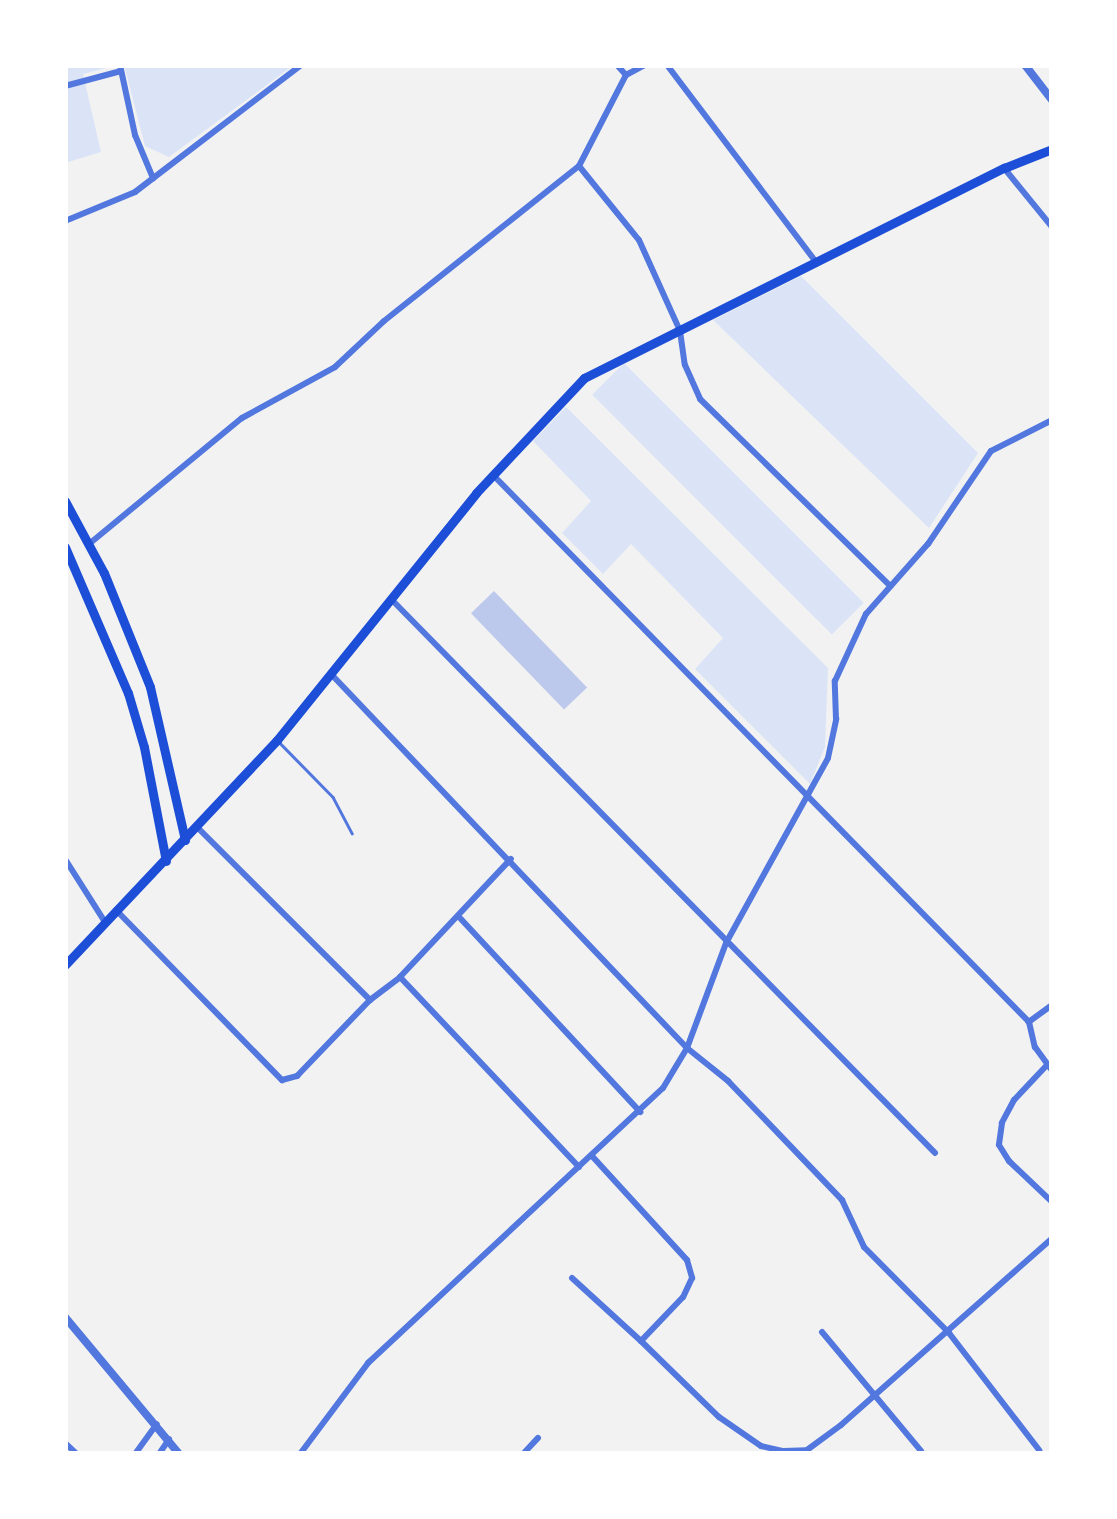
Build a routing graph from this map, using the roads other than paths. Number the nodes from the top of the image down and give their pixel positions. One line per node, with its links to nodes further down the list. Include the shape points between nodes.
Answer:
1 (301, 65): 13 (street)
2 (617, 65): 7 (street)
3 (645, 65): 7 (street)
4 (667, 65): 16 (street)
5 (1025, 65): 9 (street)
6 (121, 68): 8 (street); 13 (street)
7 (626, 74): 11 (street)
8 (65, 86)
9 (1052, 100)
10 (1052, 149): 12 (main road)
11 (578, 166): 17 (street, via 634,232); 21 (street, via 342,362 242,418)
12 (1004, 168): 15 (street); 16 (main road)
13 (153, 178): 14 (street, via 127,196)
14 (65, 220)
15 (1052, 227)
16 (815, 260): 17 (main road)
17 (680, 331): 19 (main road, via 584,378); 23 (street, via 700,399)
18 (1052, 420): 23 (street, via 990,451 928,544)
19 (494, 476): 24 (main road); 27 (street)
20 (65, 501): 21 (main road)
21 (89, 544): 30 (main road, via 150,687)
22 (65, 547): 33 (main road, via 128,693)
23 (890, 586): 27 (street, via 866,614 840,666 834,736)
24 (392, 600): 25 (main road); 37 (street)
25 (331, 674): 26 (main road); 31 (street)
26 (277, 740): 28 (main road); 29 (lane, via 333,797)
27 (809, 794): 37 (street); 42 (street)
28 (196, 827): 30 (main road); 40 (street)
29 (352, 833)
30 (185, 840): 33 (main road)
31 (512, 859): 35 (street); 43 (street)
32 (65, 860): 36 (street)
33 (166, 861): 34 (main road)
34 (116, 910): 36 (main road); 40 (street, via 288,1081)
35 (460, 918): 39 (street); 45 (street)
36 (105, 922): 38 (main road)
37 (726, 943): 43 (street); 46 (street)
38 (65, 964)
39 (400, 977): 40 (street); 48 (street)
40 (370, 1000)
41 (1052, 1006): 42 (street)
42 (1030, 1022): 44 (street, via 1035,1047)
43 (687, 1048): 45 (street); 54 (street, via 728,1081 842,1200 864,1247)
44 (1050, 1068): 49 (street, via 1014,1100 999,1145)
45 (640, 1112): 47 (street)
46 (935, 1153)
47 (592, 1156): 48 (street); 55 (street, via 674,1244 692,1278)
48 (579, 1168): 67 (street, via 368,1363)
49 (1052, 1202)
50 (1052, 1238): 54 (street)
51 (572, 1278): 55 (street)
52 (65, 1316): 57 (street)
53 (822, 1332): 56 (street)
54 (949, 1332): 56 (street); 61 (street)
55 (641, 1342): 56 (street, via 719,1417 761,1446 806,1450)
56 (873, 1396): 62 (street)
57 (157, 1424): 59 (street); 64 (street)
58 (538, 1438): 68 (street)
59 (169, 1439): 65 (street); 66 (street)
60 (65, 1444): 63 (street)
61 (1039, 1450)
62 (920, 1451)
63 (77, 1454)
64 (135, 1454)
65 (158, 1454)
66 (180, 1454)
67 (300, 1454)
68 (523, 1454)

